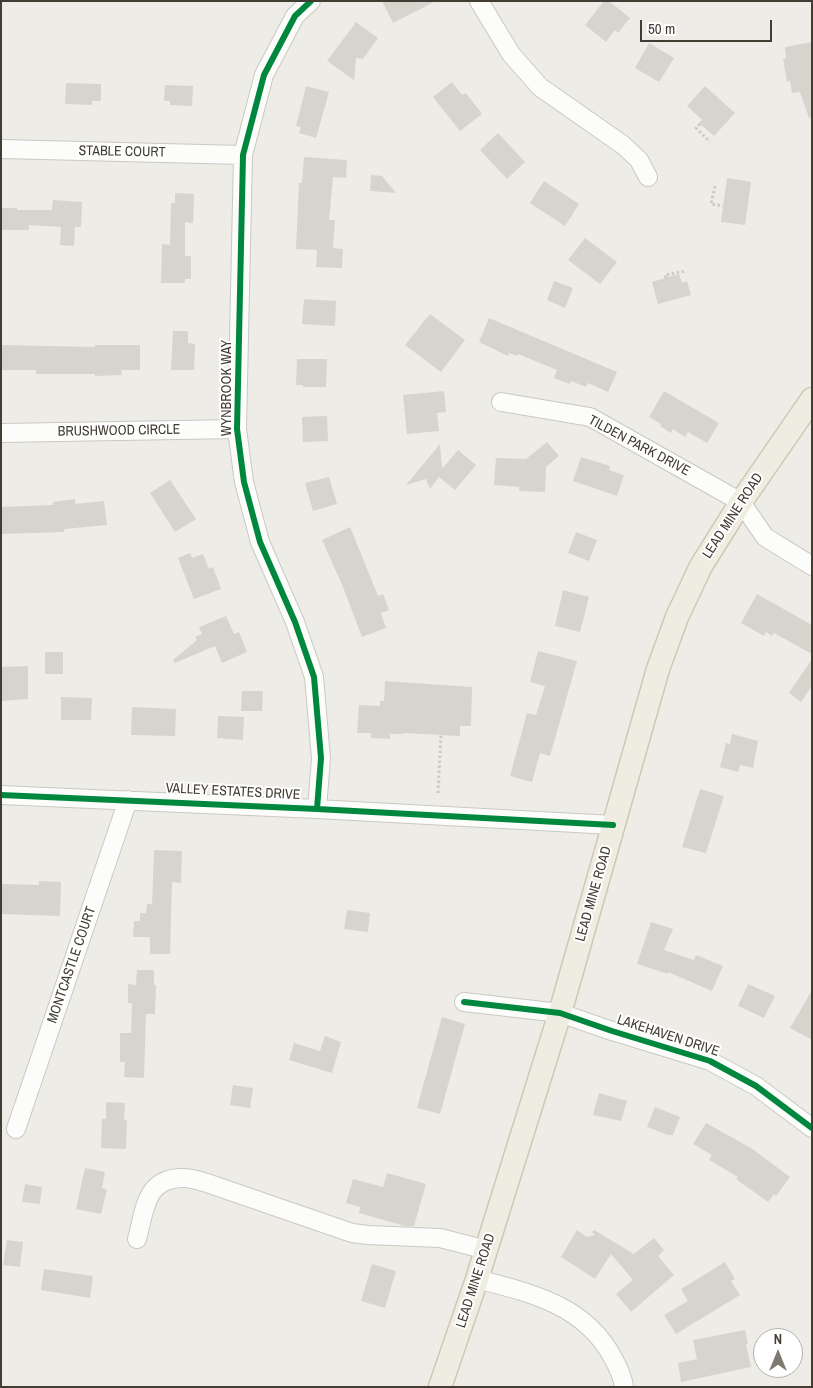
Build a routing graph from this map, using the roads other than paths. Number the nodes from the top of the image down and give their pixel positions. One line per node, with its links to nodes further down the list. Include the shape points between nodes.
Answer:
1 (311, 1): 4 (street, WYNBROOK WAY, via 295,16 264,76)
2 (480, 1): 5 (street, via 511,54 540,87 623,145 639,160)
3 (1, 149): 4 (street, STABLE COURT)
4 (243, 154): 8 (street, WYNBROOK WAY)
5 (648, 177)
6 (812, 399): 10 (main road, LEAD MINE ROAD)
7 (501, 402): 10 (street, TILDEN PARK DRIVE, via 590,417)
8 (238, 429): 9 (street, BRUSHWOOD CIRCLE); 14 (street, WYNBROOK WAY, via 244,482 260,542 295,622 314,677 321,758)
9 (1, 433)
10 (741, 502): 11 (street, via 765,538); 15 (main road, LEAD MINE ROAD, via 701,566 677,616 658,669)
11 (812, 566)
12 (1, 795): 13 (street, VALLEY ESTATES DRIVE)
13 (128, 800): 14 (street, VALLEY ESTATES DRIVE); 19 (street, MONTCASTLE COURT)
14 (317, 809): 15 (street, VALLEY ESTATES DRIVE)
15 (613, 825): 17 (main road, LEAD MINE ROAD)
16 (464, 1002): 17 (street, LAKEHAVEN DRIVE)
17 (560, 1013): 18 (street, LAKEHAVEN DRIVE, via 710,1062 756,1086); 21 (main road, LEAD MINE ROAD)
18 (812, 1128)
19 (16, 1129)
20 (138, 1239): 21 (street, via 150,1192 160,1183 184,1178 352,1232 440,1238)
21 (487, 1250): 22 (main road, LEAD MINE ROAD)
22 (477, 1279): 23 (main road, LEAD MINE ROAD); 24 (street, via 517,1290 573,1313 605,1344)
23 (440, 1387)
24 (624, 1387)

